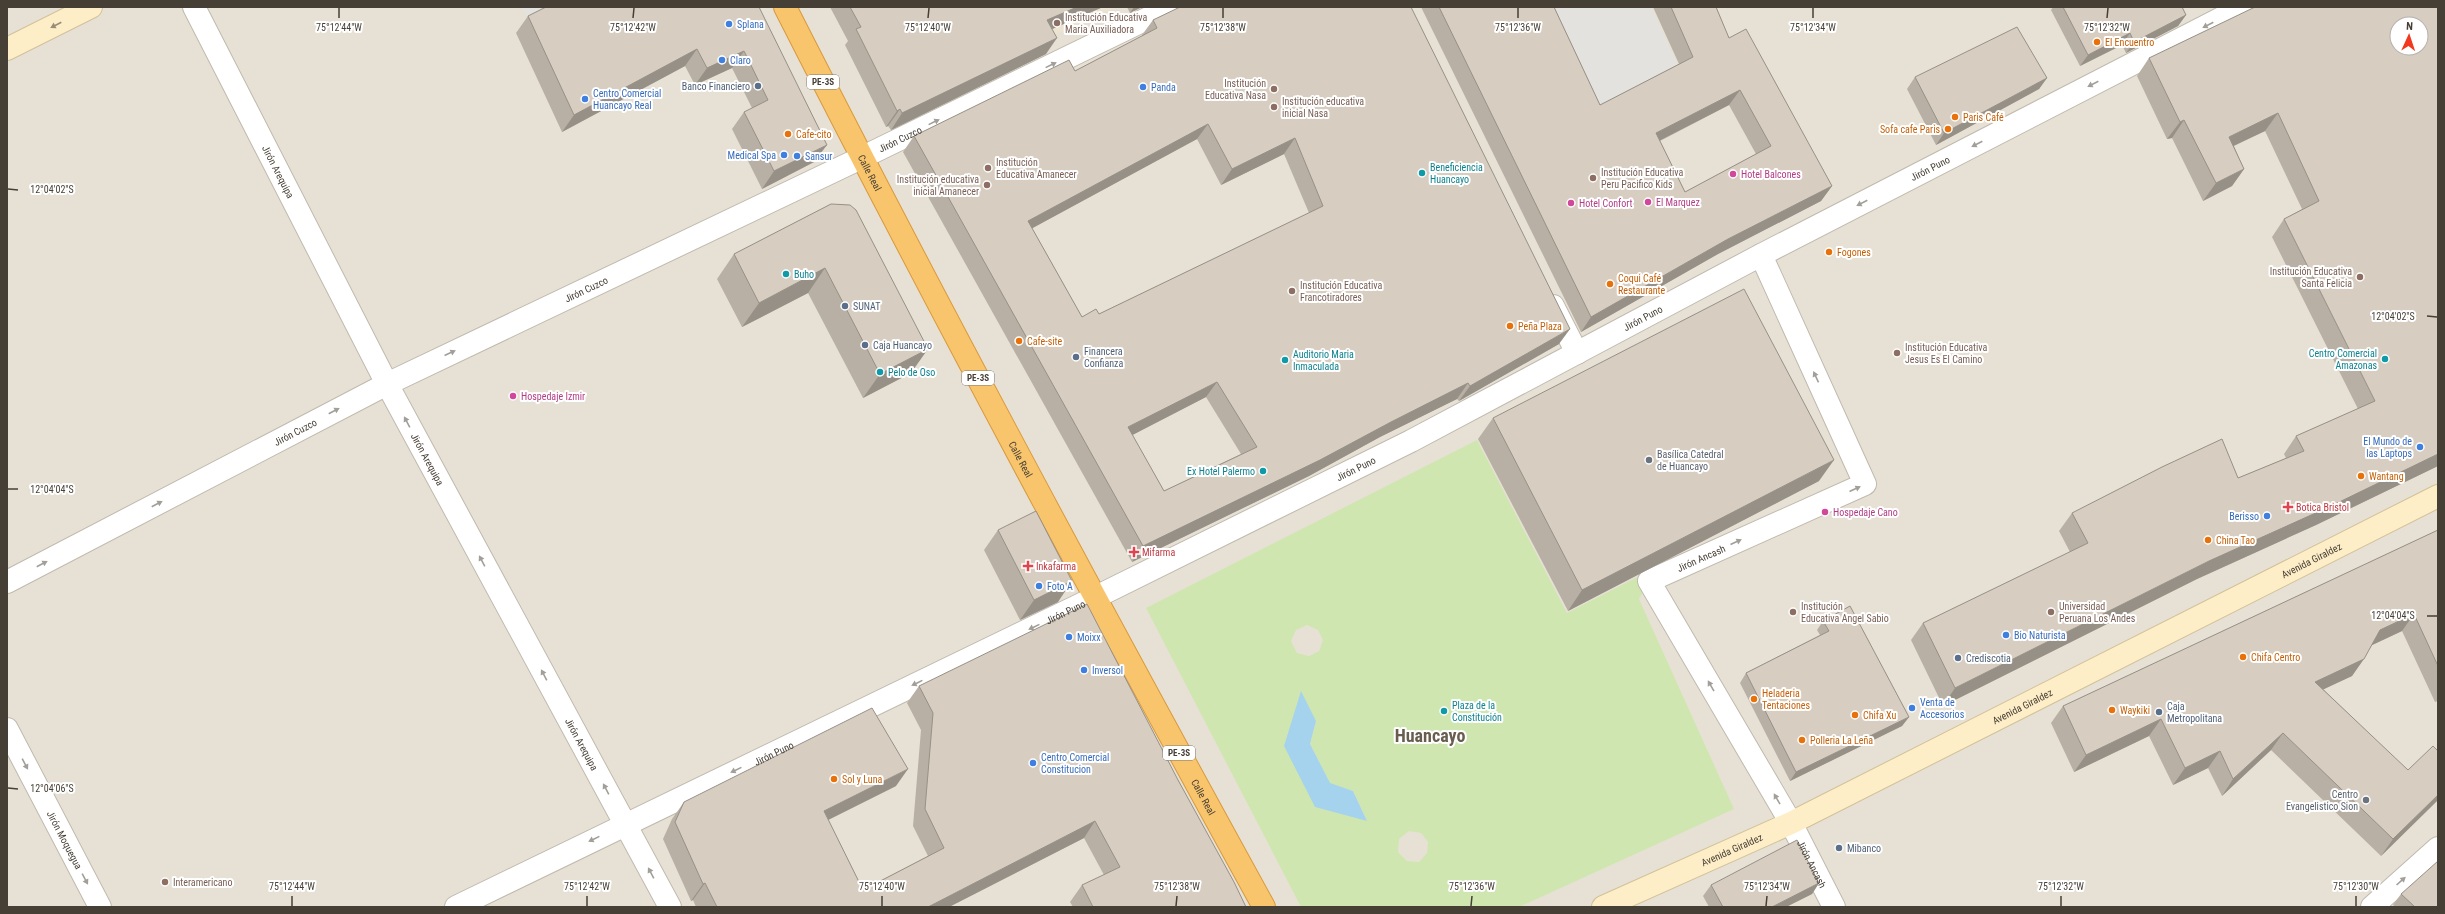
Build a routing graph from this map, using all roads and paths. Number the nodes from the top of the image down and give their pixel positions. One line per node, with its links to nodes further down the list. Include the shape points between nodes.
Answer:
1 (91, 7): 6 (street, one-way to 6)
2 (194, 7): 11 (street, Jirón Arequipa)
3 (785, 7): 7 (highway, Calle Real / PE-3S)
4 (1170, 7): 7 (street, Jirón Cuzco, one-way to 4)
5 (2243, 7): 8 (street, Jirón Puno, one-way to 8)
6 (7, 49)
7 (861, 158): 11 (street, Jirón Cuzco, one-way to 7); 14 (highway, Calle Real / PE-3S)
8 (1761, 255): 10 (street, Jirón Puno); 16 (street, Jirón Ancash, one-way to 8, via 1649,581 1865,484)
9 (1546, 290): 10 (street)
10 (1577, 353): 14 (street, Jirón Puno, via 1411,441)
11 (387, 384): 13 (street, Jirón Cuzco, one-way to 11); 17 (street, Jirón Arequipa, one-way to 11)
12 (2438, 496): 16 (street, Avenida Giraldez)
13 (7, 582)
14 (1094, 598): 17 (street, Jirón Puno, one-way to 17); 22 (highway, Calle Real / PE-3S)
15 (7, 729): 19 (street, Jirón Moquegua, one-way to 19)
16 (1791, 823): 23 (street, Avenida Giraldez); 24 (street, Jirón Ancash)
17 (625, 824): 20 (street, Jirón Puno, one-way to 20); 21 (street, Jirón Arequipa, one-way to 17)
18 (2438, 848): 25 (street, one-way to 18)
19 (100, 907)
20 (456, 907)
21 (670, 907)
22 (1264, 907)
23 (1603, 907)
24 (1834, 907)
25 (2372, 907)

